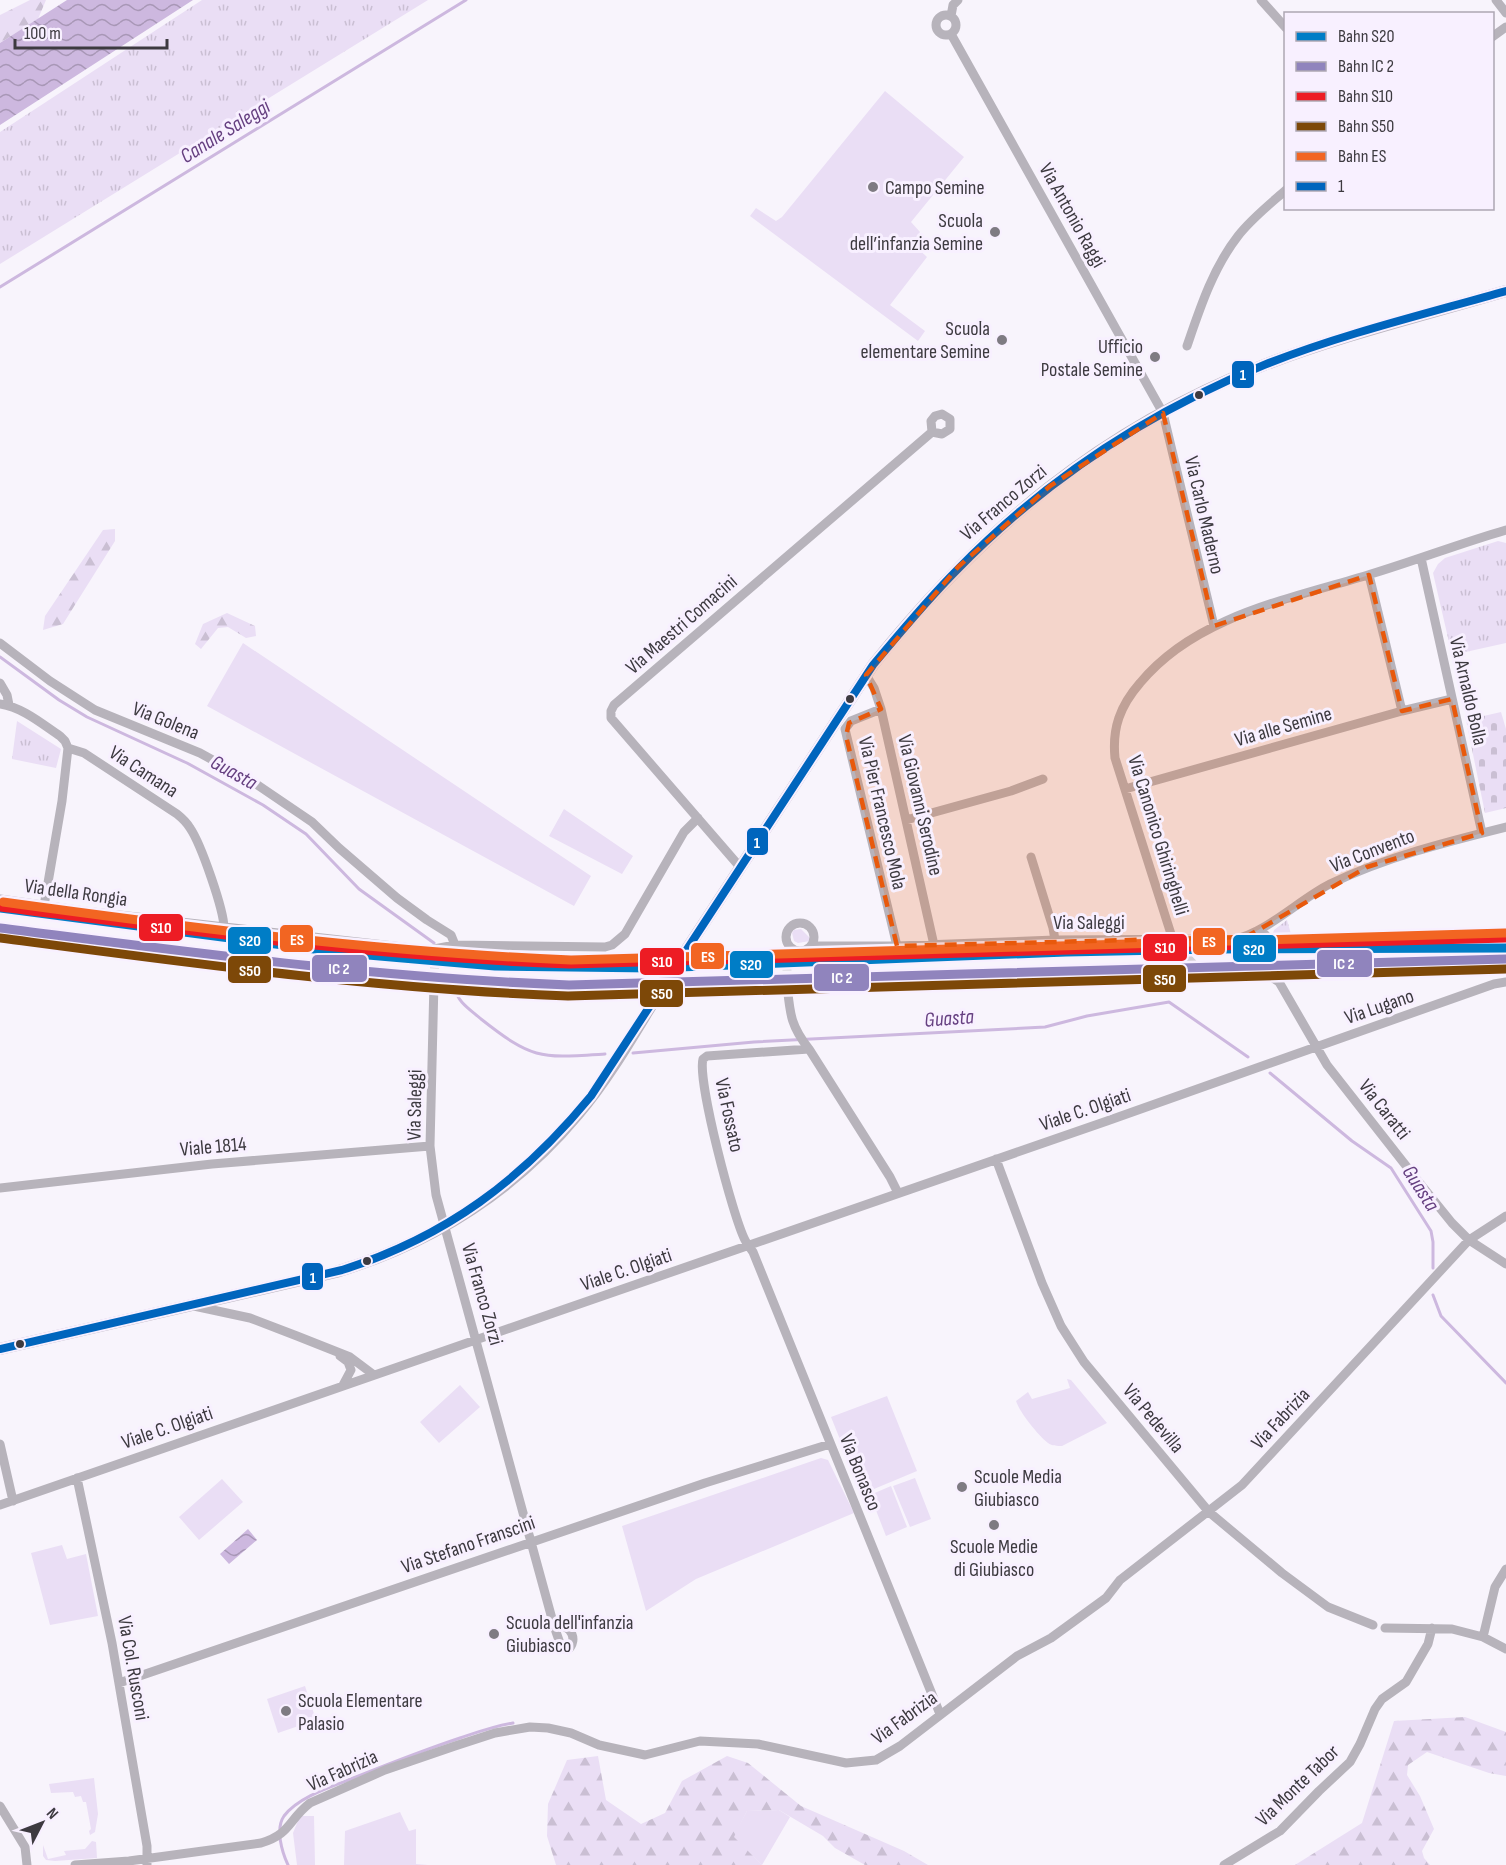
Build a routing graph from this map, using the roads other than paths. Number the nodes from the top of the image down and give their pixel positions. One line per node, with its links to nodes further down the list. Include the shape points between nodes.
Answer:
1 (958, 0): 5 (street)
2 (1496, 0): 4 (street)
3 (1266, 2): 6 (street)
4 (1506, 13)
5 (951, 16): 7 (street, via 956,24); 7 (street, via 941,16 936,24 939,33)
6 (1284, 25)
7 (951, 34): 11 (street, Via Antonio Raggi)
8 (1284, 192): 10 (street, via 1232,244 1217,268)
9 (1506, 291): 11 (main road, Via Franco Zorzi, via 1298,353)
10 (1187, 346)
11 (1163, 413): 16 (street, Via Carlo Maderno); 18 (main road, Via Franco Zorzi, via 1084,461 1020,510 933,594)
12 (932, 432): 27 (street, Via Maestri Comacini, via 614,705 611,718)
13 (1506, 530): 14 (street, Via Canonico Ghiringhelli)
14 (1421, 558): 15 (street, Via Canonico Ghiringhelli); 20 (street, Via Arnaldo Bolla)
15 (1370, 574): 16 (street, Via Canonico Ghiringhelli); 23 (street)
16 (1214, 626): 26 (street, Via Canonico Ghiringhelli, via 1165,656 1122,707 1113,745)
17 (0, 643): 40 (street, Via Golena, via 95,710 200,753 255,784 312,822 397,898 451,935)
18 (866, 675): 22 (street, Via Giovanni Serodine); 32 (main road, Via Franco Zorzi)
19 (0, 683): 21 (street, Via Camana, via 8,694)
20 (1452, 699): 23 (street, Via alle Semine); 30 (street, Via Arnaldo Bolla)
21 (5, 705): 24 (street, Via Camana, via 60,736)
22 (880, 709): 28 (street, Via Giovanni Serodine); 44 (street, Via Pier Francesco Mola, via 851,721 845,729)
23 (1402, 711): 26 (street, Via alle Semine)
24 (68, 748): 34 (street); 35 (street, Via Camana, via 88,755 185,821 194,834 219,901)
25 (1043, 780): 28 (street)
26 (1125, 789): 39 (street, Via Canonico Ghiringhelli)
27 (698, 818): 32 (street, Via Maestri Comacini); 40 (street, via 684,832 625,934 612,945)
28 (906, 820): 41 (street, Via Giovanni Serodine)
29 (1506, 827): 30 (street, Via Convento)
30 (1482, 833): 36 (street, Via Convento, via 1367,867 1327,886)
31 (1031, 857): 38 (street)
32 (740, 867): 45 (main road, Via Franco Zorzi)
33 (0, 899): 34 (street, Via della Rongia)
34 (44, 906): 35 (street, Via della Rongia)
35 (224, 928): 40 (street, Via della Rongia, via 435,952)
36 (1261, 930): 37 (street, via 1269,939 1276,940); 39 (street, Via Saleggi, via 1235,939)
37 (1506, 936)
38 (1055, 940): 39 (street, Via Saleggi); 41 (street, Via Saleggi)
39 (1175, 944)
40 (455, 945)
41 (934, 945): 44 (street, Via Saleggi)
42 (789, 946): 43 (street, Via Saleggi, via 800,951); 43 (street, via 786,933 800,923 812,929); 46 (street)
43 (811, 946): 44 (street, Via Saleggi)
44 (897, 946)
45 (687, 949)
46 (787, 958)
47 (1198, 969): 53 (street, Via Caratti, via 1213,976 1259,972 1273,977 1286,991)
48 (666, 981): 60 (main road, Via Franco Zorzi, via 594,1094 565,1129 512,1179)
49 (435, 982): 55 (street, Via Saleggi)
50 (1506, 982): 53 (street, Via Lugano)
51 (787, 984): 52 (street, via 795,1029)
52 (807, 1046): 58 (street); 62 (street, Via Fossato, via 715,1054 703,1059 701,1065 718,1153)
53 (1316, 1047): 54 (street, Via Lugano); 61 (street, Via Caratti, via 1418,1181)
54 (1264, 1065): 56 (street, Viale C. Olgiati)
55 (430, 1146): 57 (street, Viale 1814, via 212,1164); 60 (street, Via Saleggi)
56 (996, 1159): 58 (street, Viale C. Olgiati); 75 (street, Via Pedevilla, via 1042,1283 1068,1340)
57 (0, 1188)
58 (898, 1193): 62 (street, Viale C. Olgiati)
59 (1506, 1216): 61 (street, Via Fabrizia)
60 (444, 1227): 64 (main road, via 353,1267); 65 (street, Via Franco Zorzi)
61 (1469, 1239): 63 (street, Via Caratti); 75 (street, Via Fabrizia, via 1262,1464)
62 (748, 1245): 65 (street, Viale C. Olgiati); 71 (street, Via Bonasco)
63 (1506, 1264)
64 (189, 1305): 66 (main road); 67 (street, via 250,1318)
65 (476, 1339): 68 (street, Viale C. Olgiati); 76 (street, Via Franco Zorzi)
66 (0, 1349)
67 (335, 1351): 68 (street); 69 (street, via 351,1370)
68 (374, 1375): 69 (street, Viale C. Olgiati)
69 (343, 1385): 72 (street, Viale C. Olgiati)
70 (0, 1444): 73 (street)
71 (830, 1444): 76 (street, Via Stefano Franscini); 85 (street, Via Bonasco)
72 (77, 1478): 73 (street, Viale C. Olgiati); 84 (street, Via Col. Rusconi)
73 (13, 1501): 74 (street, Viale C. Olgiati)
74 (0, 1505)
75 (1209, 1512): 78 (street, Via Pedevilla, via 1328,1607); 85 (street, Via Fabrizia, via 1120,1580 1106,1598 1052,1638 1017,1656)
76 (532, 1541): 79 (street, Via Franco Zorzi); 84 (street, Via Stefano Franscini)
77 (1506, 1569): 82 (street, via 1495,1587)
78 (1373, 1625)
79 (554, 1626)
80 (1385, 1628): 81 (street)
81 (1432, 1628): 82 (street); 90 (street, Via Monte Tabor, via 1428,1644 1406,1682 1375,1708 1350,1762 1280,1831)
82 (1483, 1637): 83 (street)
83 (1506, 1649)
84 (119, 1683): 87 (street, Via Col. Rusconi, via 147,1846)
85 (940, 1714): 87 (street, Via Fabrizia, via 886,1755 855,1763 740,1742 700,1742 645,1755 548,1728 495,1732 326,1795 301,1809 280,1835 261,1843)
86 (0, 1806): 88 (street, via 25,1847)
87 (146, 1861): 89 (street, Via Fabrizia)
88 (27, 1865)
89 (75, 1865)
90 (1224, 1865)

